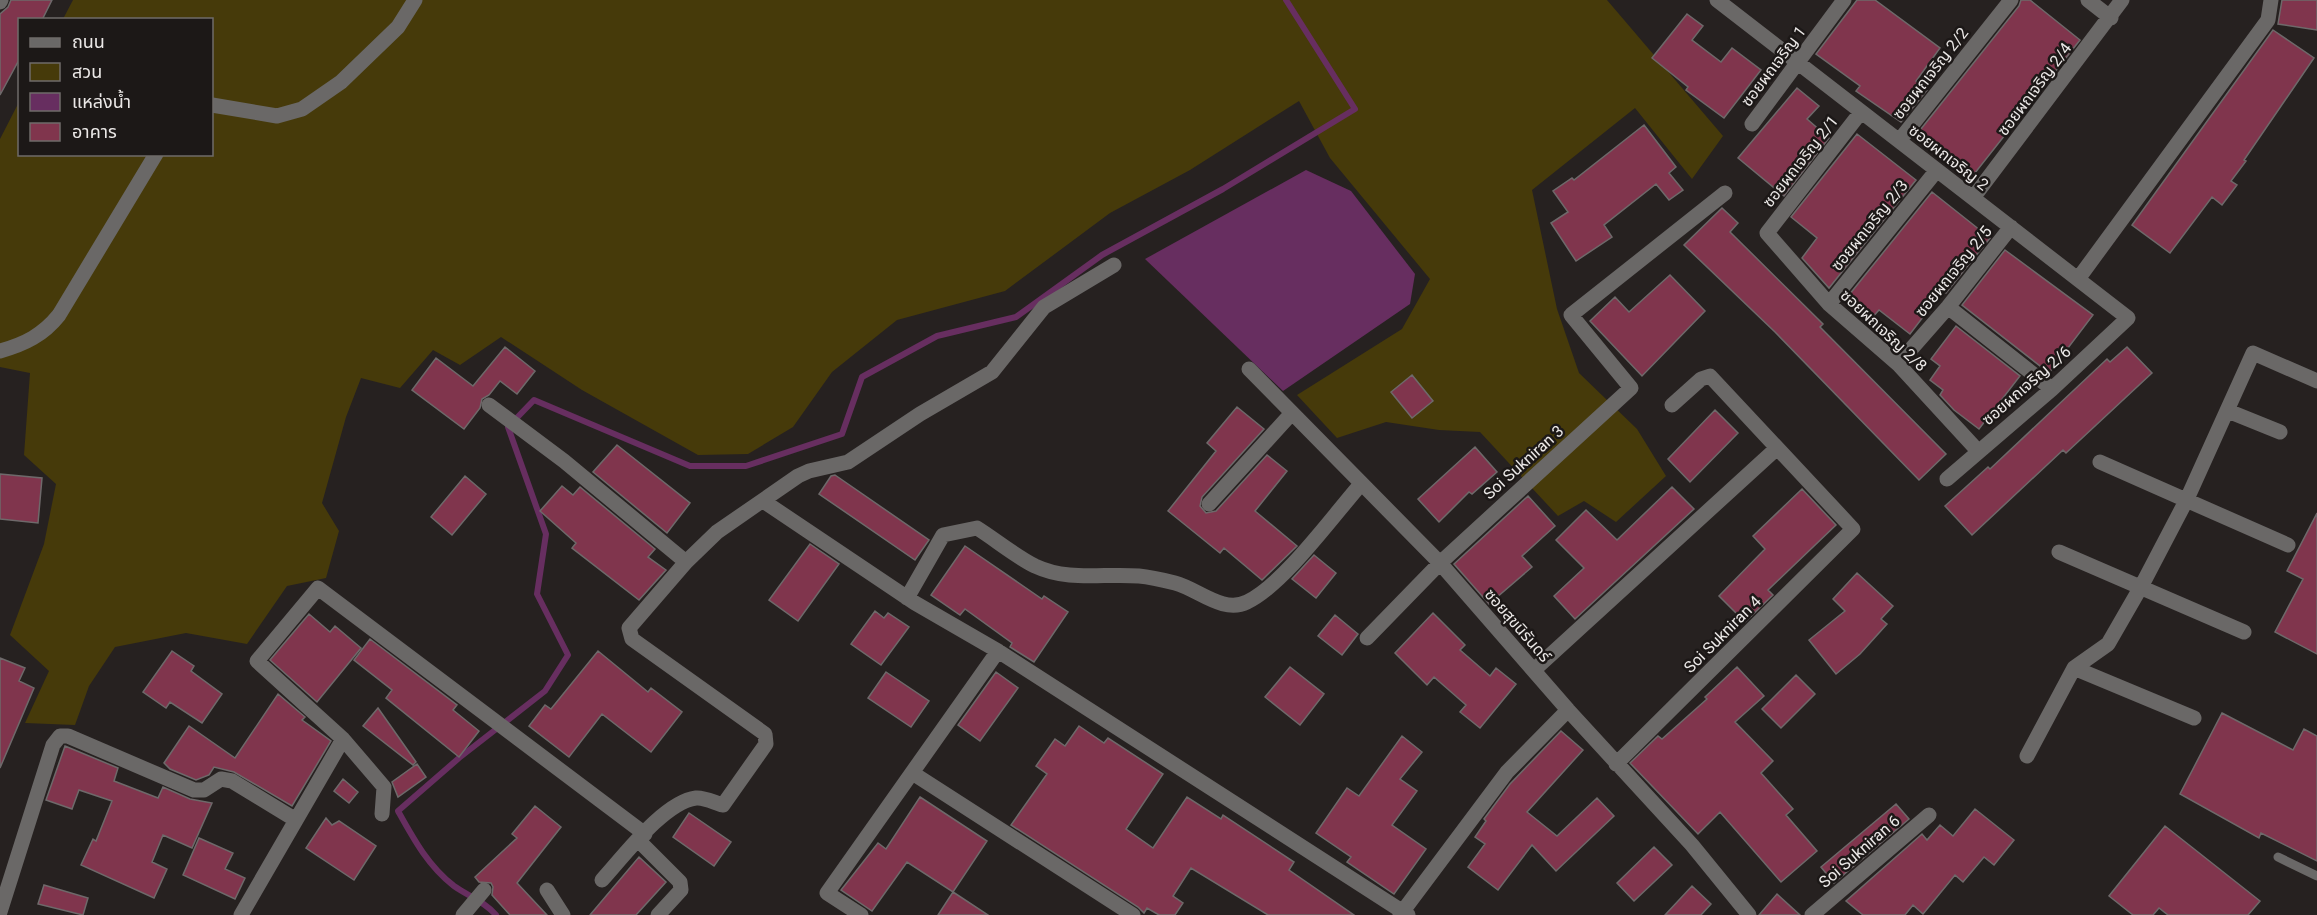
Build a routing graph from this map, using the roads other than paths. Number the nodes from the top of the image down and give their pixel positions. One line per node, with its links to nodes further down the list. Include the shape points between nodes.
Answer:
1 (415, 0): 10 (street, via 398,27 341,82 302,109 277,117)
2 (1717, 0): 9 (street, ซอยผถเจริญ 2)
3 (1844, 0): 9 (street, ซอยผถเจริญ 1)
4 (2011, 0): 13 (street, ซอยผถเจริญ 2/2)
5 (2088, 0): 8 (street)
6 (2122, 0): 8 (street, ซอยผถเจริญ 2/4)
7 (2271, 0): 21 (street, via 2268,20)
8 (2111, 18): 17 (street, ซอยผถเจริญ 2/4)
9 (1797, 62): 11 (street, ซอยผถเจริญ 2); 12 (street, ซอยผถเจริญ 1)
10 (213, 105)
11 (1862, 112): 13 (street, ซอยผถเจริญ 2); 19 (street, ซอยผถเจริญ 2/1)
12 (1752, 124)
13 (1899, 141): 15 (street, ซอยผถเจริญ 2)
14 (155, 156): 25 (street, via 53,323 31,340)
15 (1937, 170): 17 (street, ซอยผถเจริญ 2); 22 (street, ซอยผถเจริญ 2/3)
16 (1725, 193): 46 (street, Soi Sukniran 3, via 1571,315 1631,388)
17 (1973, 198): 18 (street, ซอยผถเจริญ 2)
18 (2011, 227): 21 (street, ซอยผถเจริญ 2); 23 (street, ซอยผถเจริญ 2/5)
19 (1767, 233): 22 (street, ซอยผถเจริญ 2/8)
20 (1114, 265): 41 (street, via 1044,307 992,372 848,462 809,471)
21 (2078, 279): 24 (street, ซอยผถเจริญ 2)
22 (1829, 304): 26 (street, ซอยผถเจริญ 2/8)
23 (1948, 307): 26 (street, ซอยผถเจริญ 2/5); 29 (street)
24 (2128, 318): 29 (street, ซอยผถเจริญ 2/6)
25 (0, 351)
26 (1899, 364): 36 (street, ซอยผถเจริญ 2/8)
27 (1249, 369): 33 (street, ซอยสุขนิรันดร์)
28 (2317, 381): 32 (street, via 2253,354)
29 (2052, 389): 36 (street, ซอยผถเจริญ 2/6)
30 (489, 405): 45 (street)
31 (1672, 405): 35 (street, via 1701,379 1710,376)
32 (2228, 411): 34 (street); 40 (street)
33 (1291, 414): 39 (street, ซอยสุขนิรันดร์); 42 (street)
34 (2280, 432)
35 (1777, 448): 53 (street); 58 (street, Soi Sukniran 4, via 1853,529)
36 (1978, 451): 38 (street, ซอยผถเจริญ 2/6)
37 (2100, 462): 40 (street)
38 (1947, 479)
39 (1361, 484): 46 (street, ซอยสุขนิรันดร์); 48 (street, via 1282,574 1261,594 1235,606 1221,604 1189,587 1138,576 1070,576 1035,566 977,528 942,535)
40 (2187, 499): 43 (street); 47 (street)
41 (763, 501): 45 (street, via 717,532); 48 (street)
42 (1209, 504)
43 (2288, 545)
44 (2059, 552): 47 (street)
45 (686, 562): 63 (street, via 629,628 632,639 765,735 766,744 723,805 697,798 678,805)
46 (1440, 563): 50 (street, Soi Sukniran 3); 53 (street, ซอยสุขนิรันดร์)
47 (2142, 585): 49 (street); 52 (street, via 2109,644)
48 (907, 598): 51 (street)
49 (2244, 632)
50 (1367, 638)
51 (998, 651): 59 (street); 71 (street)
52 (2074, 668): 55 (street); 57 (street)
53 (1534, 670): 54 (street, ซอยสุขนิรันดร์)
54 (1568, 710): 58 (street, ซอยสุขนิรันดร์); 71 (street, via 1507,772)
55 (2194, 718)
56 (343, 739): 60 (street, via 384,787); 62 (street); 63 (street, via 257,661 318,588 535,750)
57 (2027, 756)
58 (1616, 764): 77 (street, ซอยสุขนิรันดร์, via 1692,845)
59 (914, 774): 75 (street, via 828,892); 76 (street)
60 (382, 814)
61 (1929, 815): 78 (street, Soi Sukniran 6)
62 (296, 820): 69 (street, via 232,781 220,779 204,790 194,790 60,736 53,745); 72 (street)
63 (642, 837): 66 (street); 74 (street, via 680,882 681,890)
64 (2278, 857): 65 (lane)
65 (2317, 876)
66 (603, 879)
67 (484, 890): 70 (street)
68 (547, 890): 73 (street)
69 (0, 912)
70 (464, 913)
71 (1404, 914)
72 (241, 915)
73 (563, 915)
74 (658, 915)
75 (861, 915)
76 (1133, 915)
77 (1749, 915)
78 (1812, 915)

